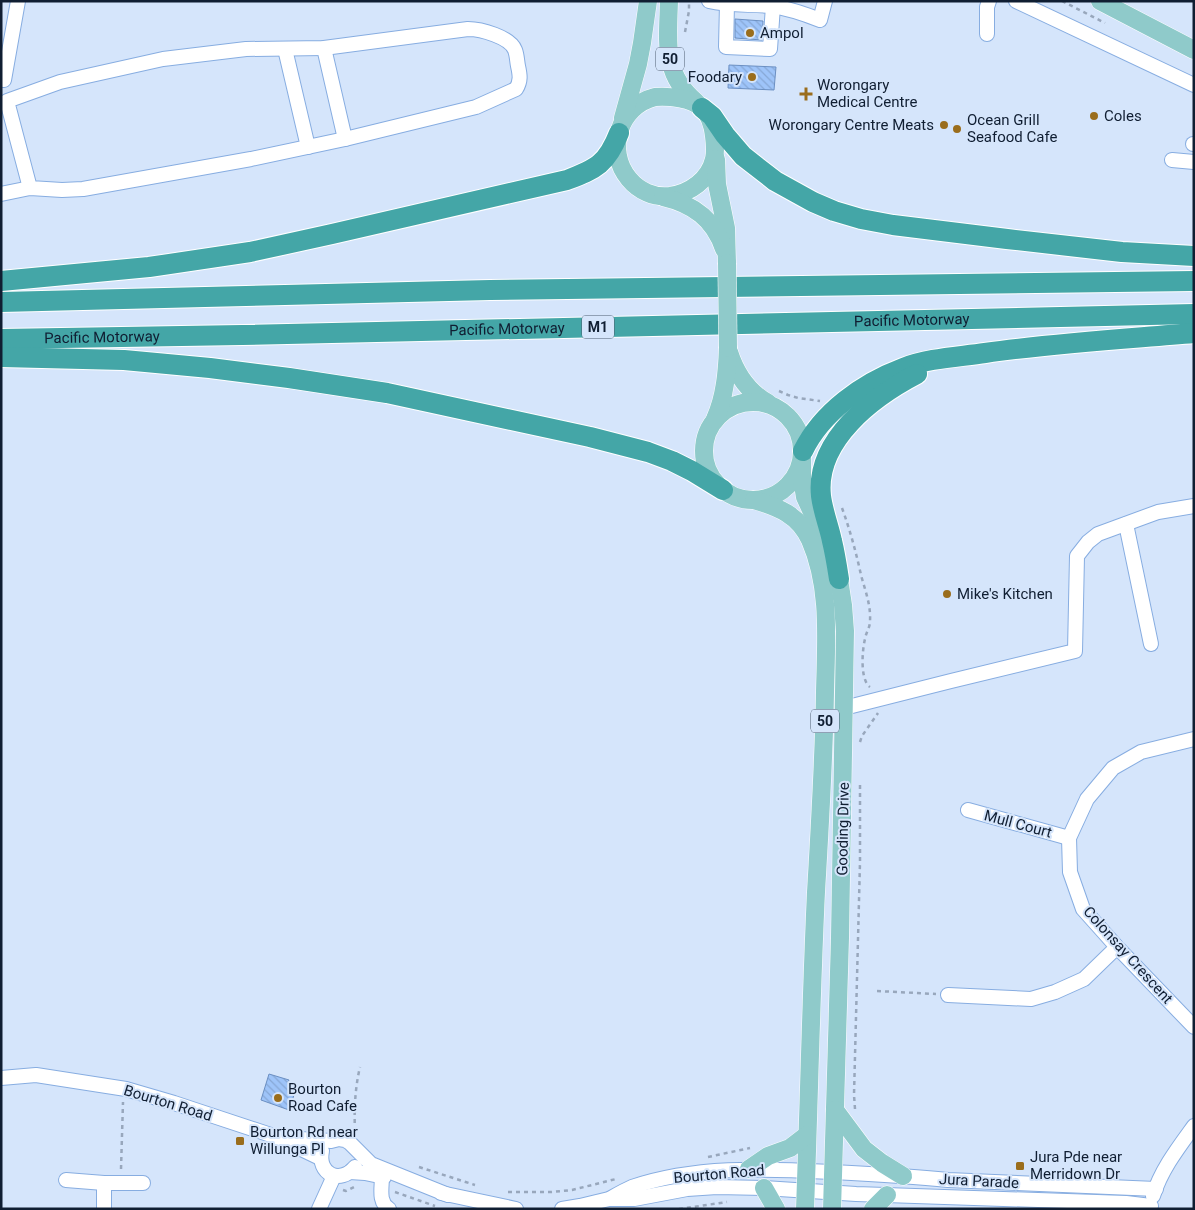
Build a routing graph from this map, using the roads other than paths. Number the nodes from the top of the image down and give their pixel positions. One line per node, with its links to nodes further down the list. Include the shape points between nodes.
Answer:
1 (18, 1): 19 (street)
2 (640, 1): 13 (main road, 50)
3 (648, 1): 13 (main road, 50)
4 (663, 1): 18 (main road)
5 (669, 1): 23 (main road, 50, via 672,69 682,89)
6 (709, 1): 11 (street)
7 (825, 1): 12 (street, via 820,20)
8 (989, 1): 14 (street)
9 (1016, 1): 20 (street)
10 (1100, 1): 17 (main road)
11 (728, 4): 12 (street); 12 (street, via 726,47 770,49)
12 (773, 6)
13 (644, 30): 18 (main road, 50)
14 (987, 34)
15 (324, 48): 16 (street); 25 (street); 25 (street, via 476,29 502,39 515,49 520,76 516,89 476,107)
16 (286, 50): 26 (street); 30 (street, via 246,49 163,59 60,82 7,101)
17 (1194, 50)
18 (638, 64): 24 (main road, 50)
19 (4, 80)
20 (1194, 85)
21 (1174, 86): 22 (street)
22 (1194, 89)
23 (701, 107): 24 (main road, via 674,97 650,98 633,108); 27 (main road, 50, via 708,116); 33 (highway, via 743,156 775,181 834,211 893,225 1122,252)
24 (619, 130): 32 (main road, 50, via 618,155 624,172 635,185); 36 (highway, via 611,151 598,165 566,180 250,252 141,268)
25 (345, 139): 26 (street)
26 (308, 147): 30 (street, via 83,189)
27 (715, 148): 32 (main road, via 714,159 703,180 676,195); 34 (main road, 50, via 717,184 726,228)
28 (1172, 160): 29 (street)
29 (1194, 162)
30 (30, 188): 31 (street)
31 (1, 194)
32 (655, 195): 34 (main road, 50, via 678,201 701,214 721,240)
33 (1194, 256)
34 (726, 260): 41 (main road, 50, bridge)
35 (1194, 280): 37 (highway, via 490,290)
36 (1, 281)
37 (1, 302)
38 (1194, 314): 40 (highway, Pacific Motorway / M1)
39 (1194, 333): 42 (highway)
40 (1, 339)
41 (728, 349): 44 (main road, 50, via 736,371 757,397); 45 (main road, 50, via 721,404)
42 (984, 353): 46 (highway, via 916,364 881,378 833,412 812,435); 51 (highway, via 927,370 894,387 847,426 835,441 825,463 821,496)
43 (1, 357): 47 (highway, via 124,360 210,368 387,393 590,436 648,452 685,467)
44 (774, 398): 45 (main road, via 736,405 722,413); 46 (main road, 50, via 797,427)
45 (711, 426): 47 (main road, 50, via 705,444 705,461 710,474)
46 (802, 454): 48 (main road, via 799,470 786,487); 51 (main road, Gooding Drive / 50, via 806,497)
47 (723, 490): 48 (main road, 50)
48 (754, 500): 65 (main road, Gooding Drive / 50, via 778,508 804,529 816,555 825,599 823,779)
49 (1194, 506): 50 (street, via 1158,512)
50 (1126, 524): 52 (street); 53 (street, via 1098,534 1077,556 1075,652)
51 (839, 578): 53 (main road, Gooding Drive / 50, via 845,631)
52 (1151, 644)
53 (844, 708): 63 (main road, Gooding Drive / 50)
54 (1194, 738): 56 (street, Colonsay Crescent, via 1141,752 1113,768 1086,799)
55 (968, 810): 56 (street, Mull Court)
56 (1069, 838): 57 (street, Colonsay Crescent, via 1070,872 1083,909)
57 (1117, 947): 58 (street, via 1084,979 1031,999); 59 (street, Colonsay Crescent)
58 (948, 995)
59 (1194, 1027)
60 (1, 1078): 61 (street, Bourton Road, via 36,1075)
61 (59, 1078): 62 (street, Bourton Road); 66 (street, Bourton Road, via 126,1089)
62 (1, 1085)
63 (835, 1110): 73 (main road, Gooding Drive / 50); 76 (main road, via 864,1149)
64 (1194, 1126): 82 (street, via 1173,1154)
65 (807, 1135): 70 (main road, via 790,1148 768,1156); 71 (main road, Gooding Drive / 50)
66 (274, 1136): 67 (street); 69 (street)
67 (331, 1141): 68 (street, via 339,1139); 69 (street, via 321,1151)
68 (355, 1143): 72 (street, via 357,1160); 84 (street, via 371,1164)
69 (320, 1158): 74 (street, via 324,1169)
70 (749, 1169): 71 (street, Bourton Road); 86 (street, Bourton Road, via 683,1174)
71 (807, 1171): 73 (street, Bourton Road); 83 (main road, Gooding Drive / 50)
72 (350, 1172): 74 (street); 75 (street)
73 (833, 1172): 76 (street, Jura Parade); 87 (main road, Gooding Drive / 50)
74 (334, 1176): 91 (street)
75 (382, 1176): 84 (street); 92 (street, via 383,1203)
76 (903, 1176): 80 (street, Jura Parade)
77 (66, 1180): 78 (street)
78 (104, 1183): 79 (street); 90 (street)
79 (143, 1183)
80 (1029, 1184): 82 (street, Jura Parade); 88 (street)
81 (764, 1188): 83 (street, Bourton Road); 86 (street, Bourton Road, via 709,1187); 95 (main road)
82 (1156, 1189): 89 (street)
83 (806, 1191): 87 (street, Bourton Road); 96 (main road, Gooding Drive / 50)
84 (448, 1195): 93 (street)
85 (887, 1195): 87 (street, Jura Parade); 88 (street, Jura Parade); 97 (main road)
86 (643, 1197): 94 (street, Bourton Road, via 630,1188 609,1199)
87 (832, 1200)
88 (1028, 1205): 89 (street, Jura Parade, via 1126,1203)
89 (1150, 1207)
90 (104, 1209)
91 (319, 1209)
92 (389, 1209)
93 (516, 1209)
94 (562, 1209)
95 (776, 1209)
96 (805, 1209)
97 (873, 1209)

